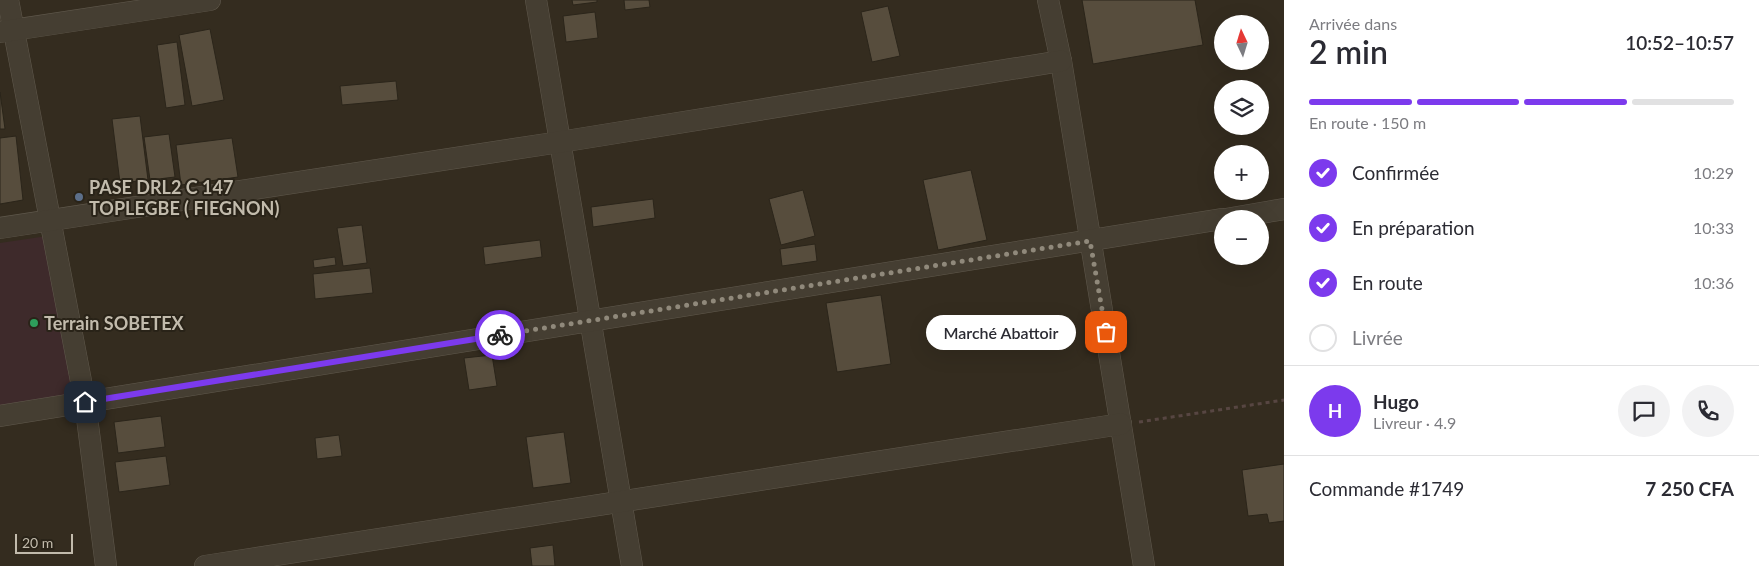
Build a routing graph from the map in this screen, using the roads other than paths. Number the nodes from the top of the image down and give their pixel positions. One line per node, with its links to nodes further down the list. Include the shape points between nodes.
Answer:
1 (8, 0): 5 (street)
2 (210, 0): 5 (street)
3 (536, 0): 7 (street)
4 (1048, 0): 6 (street)
5 (6, 31): 10 (street)
6 (1060, 60): 7 (street); 13 (street)
7 (560, 142): 10 (street); 14 (street)
8 (1284, 209): 9 (street)
9 (1269, 212)
10 (51, 219): 12 (street); 15 (street)
11 (1214, 221): 13 (street)
12 (0, 228)
13 (1090, 241): 14 (street); 17 (street)
14 (590, 320): 15 (street); 18 (street)
15 (85, 402): 16 (street); 19 (street)
16 (0, 416)
17 (1121, 424): 18 (street); 22 (street)
18 (621, 501): 20 (street); 21 (street)
19 (106, 566)
20 (205, 566)
21 (632, 566)
22 (1144, 566)

